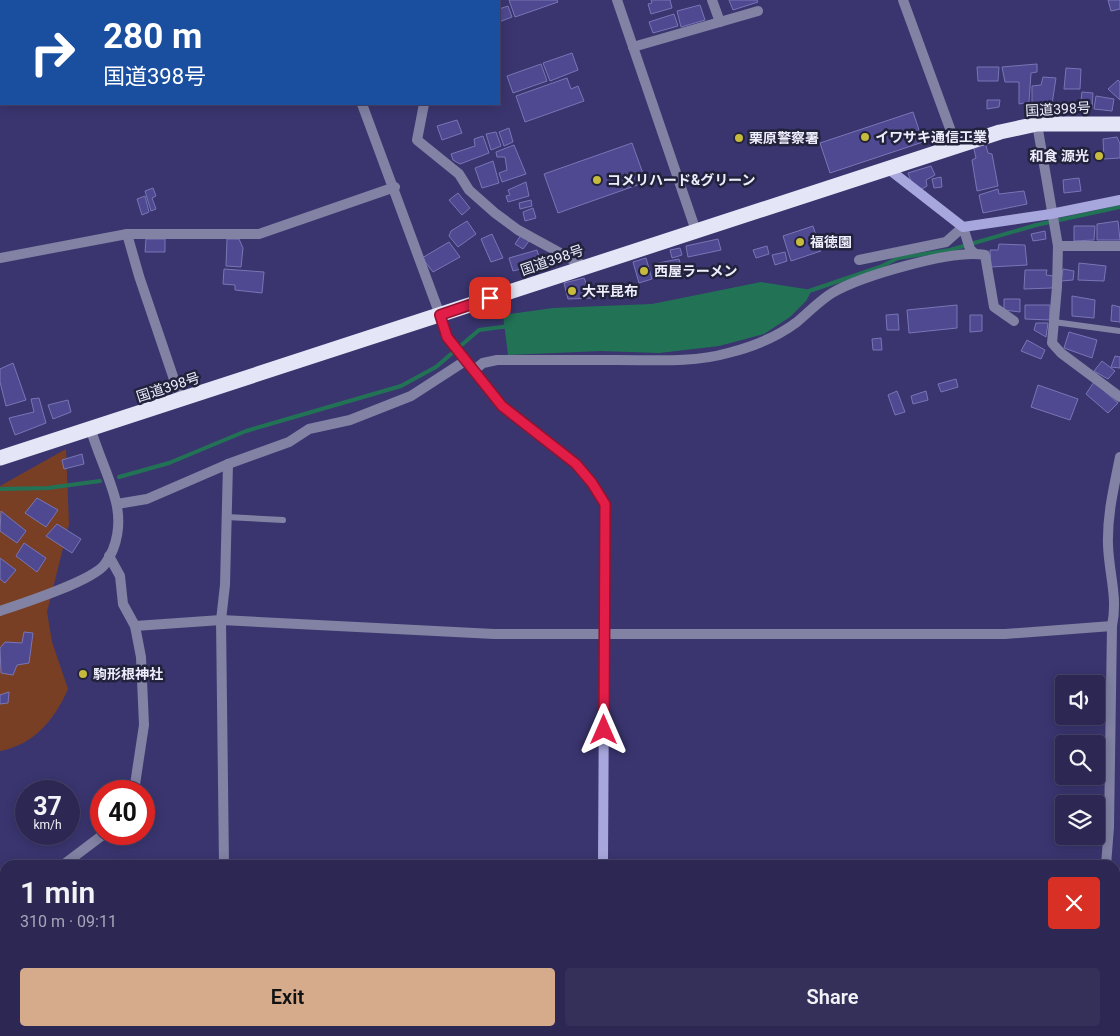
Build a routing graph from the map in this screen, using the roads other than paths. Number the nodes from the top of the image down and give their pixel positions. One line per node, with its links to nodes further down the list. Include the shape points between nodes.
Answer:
1 (617, 0): 6 (street)
2 (712, 0): 5 (street)
3 (904, 0): 11 (street)
4 (758, 11): 5 (street)
5 (720, 22): 6 (street)
6 (633, 47): 16 (street)
7 (362, 105): 13 (street)
8 (424, 105): 24 (street, via 417,140 459,174 469,190 495,213 518,230)
9 (1037, 124): 10 (highway, 国道398号); 11 (highway, 国道398号); 15 (street)
10 (1120, 124)
11 (956, 145): 12 (highway, 国道398号)
12 (886, 167): 16 (highway, 国道398号); 17 (street)
13 (394, 187): 18 (street, via 259,234); 25 (street)
14 (1120, 200): 15 (street)
15 (1051, 215): 17 (street); 19 (street)
16 (696, 231): 24 (highway, 国道398号)
17 (965, 232): 21 (street); 23 (street, via 946,242)
18 (127, 234): 22 (street); 32 (street)
19 (1058, 246): 20 (street); 27 (street)
20 (1120, 246)
21 (972, 251): 26 (street, via 985,255 994,308); 30 (street, via 865,277 831,293 796,322 760,342 726,354 654,360 497,360 483,363)
22 (0, 258)
23 (859, 260)
24 (584, 266): 25 (highway, 国道398号)
25 (440, 315): 29 (street, via 447,337); 32 (highway, 国道398号)
26 (1014, 321)
27 (1054, 322): 28 (lane); 31 (street, via 1052,343)
28 (1120, 331)
29 (463, 358): 30 (street); 36 (street, via 411,396 350,420 309,429 289,442)
30 (473, 370): 45 (street, via 502,406 576,464 605,504)
31 (1120, 397)
32 (181, 400): 33 (highway, 国道398号)
33 (91, 430): 35 (highway, 国道398号); 37 (street)
34 (1120, 457): 44 (street, via 1108,514 1108,546 1116,608)
35 (0, 458)
36 (228, 464): 37 (street, via 147,499); 38 (street)
37 (117, 504): 40 (street, via 119,528)
38 (226, 517): 39 (lane); 42 (street, via 226,584)
39 (283, 520)
40 (109, 556): 41 (street, via 104,566 90,576); 43 (street, via 120,576 123,604)
41 (0, 611)
42 (221, 620): 43 (street); 45 (street, via 494,634); 49 (street)
43 (135, 626): 46 (street, via 141,657 144,725)
44 (1112, 626): 45 (street, via 1005,634); 51 (street)
45 (605, 634): 50 (street)
46 (136, 780)
47 (90, 845): 48 (street)
48 (70, 860)
49 (224, 860)
50 (603, 860)
51 (1106, 860)

